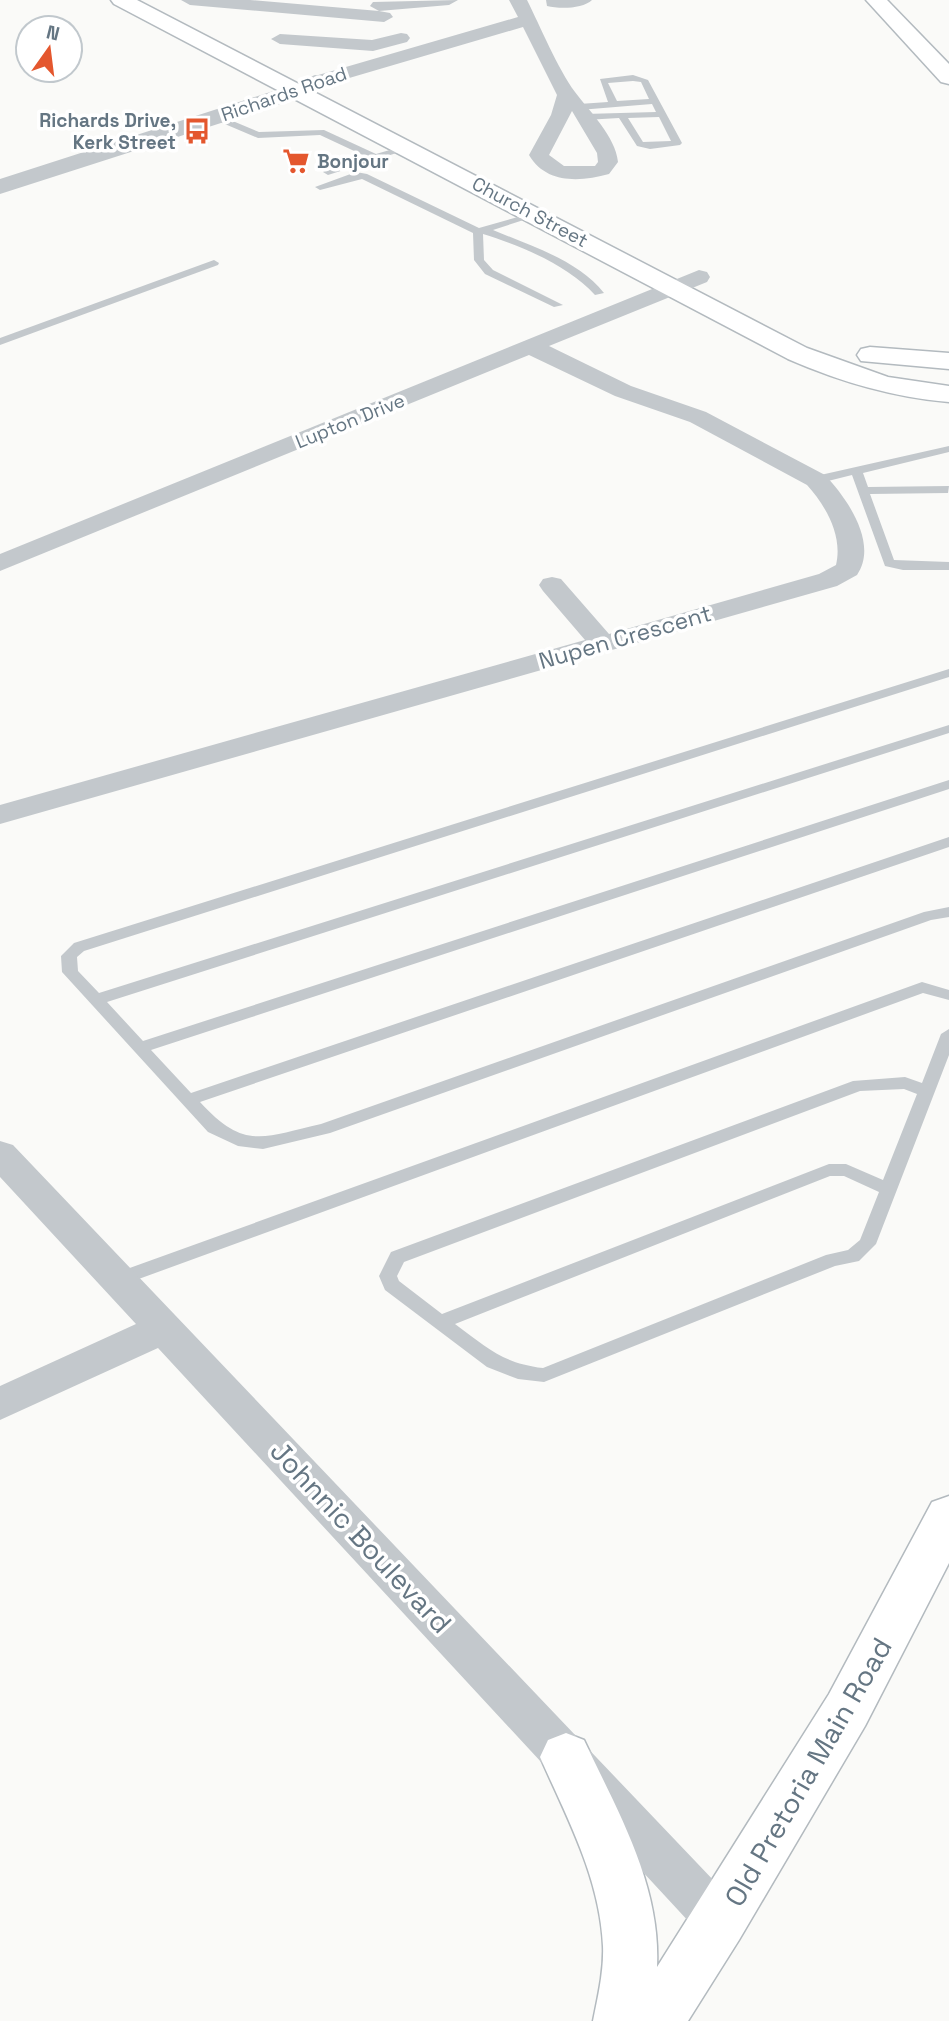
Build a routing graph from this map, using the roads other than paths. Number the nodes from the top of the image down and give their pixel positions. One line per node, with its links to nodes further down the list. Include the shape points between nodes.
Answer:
1 (121, 0): 16 (main road, Church Street)
2 (163, 0): 16 (main road, Church Street)
3 (190, 0): 9 (street)
4 (449, 0): 9 (street)
5 (517, 0): 10 (street)
6 (583, 0): 8 (street)
7 (878, 1): 15 (main road)
8 (553, 2)
9 (379, 8): 12 (street, via 389,27)
10 (528, 19): 14 (street, Richards Road); 19 (street)
11 (464, 27): 12 (street)
12 (402, 34): 13 (street, via 373,46); 14 (street)
13 (280, 39)
14 (433, 47): 16 (street, Richards Road)
15 (949, 76)
16 (306, 86): 22 (street, Richards Road); 23 (main road, Church Street); 31 (main road, Church Street)
17 (654, 100): 18 (lane); 18 (lane, via 644,80 603,81); 20 (lane)
18 (614, 104): 19 (lane)
19 (577, 107): 21 (lane)
20 (663, 114): 21 (lane); 21 (lane, via 677,143 640,144)
21 (622, 116)
22 (216, 117): 24 (lane, via 258,135 321,132); 26 (street, Richards Road)
23 (407, 148): 24 (lane); 28 (main road, Church Street)
24 (374, 157): 25 (lane)
25 (328, 172)
26 (0, 187)
27 (320, 187): 29 (lane, via 364,176)
28 (533, 214): 29 (lane); 32 (main road, Church Street)
29 (481, 231): 33 (lane, via 535,251 589,282); 35 (lane, via 479,260 489,272)
30 (214, 263): 37 (lane)
31 (699, 277): 32 (street, Lupton Drive); 34 (main road, Church Street)
32 (674, 288): 38 (street, Lupton Drive); 42 (main road, Church Street, via 832,370 870,382)
33 (599, 293)
34 (736, 295)
35 (558, 305)
36 (832, 341): 39 (main road)
37 (0, 342)
38 (532, 347): 45 (street, Nupen Crescent, via 623,391 698,417); 48 (street, Lupton Drive)
39 (870, 355): 40 (main road); 41 (main road)
40 (949, 361)
41 (949, 370)
42 (942, 394)
43 (949, 449): 44 (lane)
44 (856, 471): 45 (lane); 47 (lane)
45 (816, 480): 51 (street, Nupen Crescent, via 835,501 844,521 853,556 846,571)
46 (948, 489): 47 (lane)
47 (863, 491): 49 (lane, via 889,563)
48 (0, 563)
49 (949, 566)
50 (552, 585): 51 (street)
51 (603, 644): 55 (street, Nupen Crescent)
52 (949, 673): 59 (lane, via 79,947 69,956 70,972)
53 (949, 729): 59 (lane)
54 (949, 784): 61 (lane)
55 (0, 815)
56 (949, 842): 63 (lane)
57 (949, 912): 63 (lane, via 929,915 324,1129 263,1143 244,1142 214,1128)
58 (949, 995): 66 (lane, via 922,987)
59 (95, 1000): 61 (lane)
60 (949, 1034): 62 (lane)
61 (139, 1048): 63 (lane)
62 (927, 1091): 65 (lane); 67 (lane, via 905,1083 859,1085 397,1257 388,1276 391,1284)
63 (188, 1100)
64 (0, 1154): 66 (street, Johnnic Boulevard)
65 (889, 1190): 67 (lane, via 846,1170 829,1170); 67 (lane, via 867,1244 853,1256 832,1260 544,1375 518,1372 494,1362)
66 (119, 1279): 68 (street, Johnnic Boulevard)
67 (441, 1322)
68 (165, 1328): 69 (street); 71 (street, Johnnic Boulevard)
69 (0, 1404)
70 (949, 1516): 72 (main road, Old Pretoria Main Road, via 847,1710)
71 (566, 1757): 72 (street, Johnnic Boulevard); 73 (main road, via 627,1905 633,1947)
72 (720, 1921): 74 (main road, Old Pretoria Main Road)
73 (621, 2021)
74 (655, 2021)

